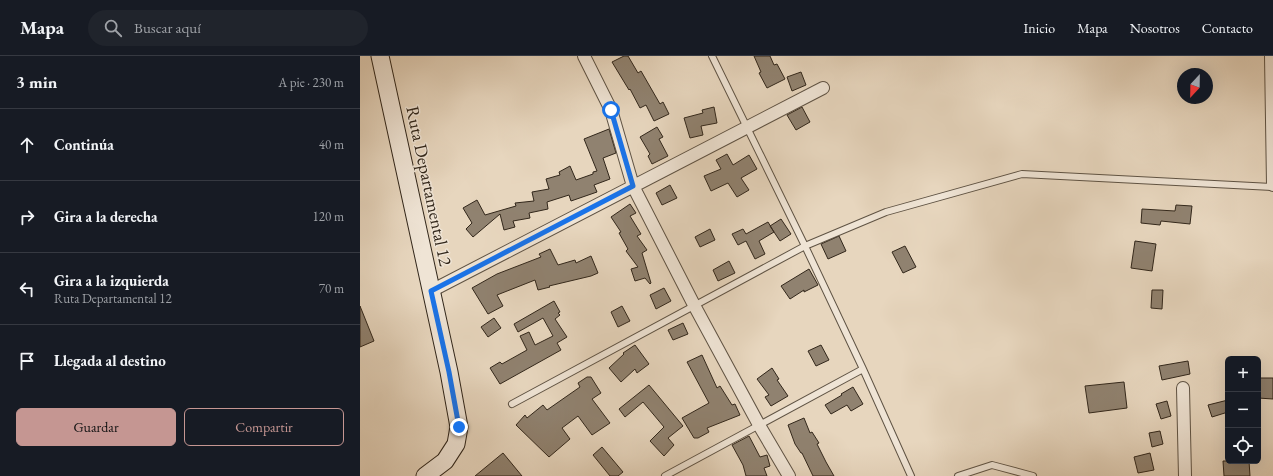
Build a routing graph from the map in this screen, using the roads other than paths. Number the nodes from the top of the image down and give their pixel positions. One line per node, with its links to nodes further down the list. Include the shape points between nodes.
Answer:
1 (380, 56): 11 (main road, Ruta Departamental 12)
2 (712, 56): 7 (lane)
3 (1271, 56): 6 (street)
4 (587, 57): 8 (street, via 611,110)
5 (823, 88): 7 (street)
6 (1272, 106): 9 (street)
7 (747, 127): 8 (street); 10 (lane)
8 (633, 186): 11 (street); 12 (street)
9 (1273, 186): 10 (lane, via 1022,174 886,212)
10 (805, 246): 12 (lane); 13 (lane)
11 (431, 291): 17 (main road, Ruta Departamental 12, via 459,427 456,444 445,461)
12 (694, 306): 15 (lane); 16 (street)
13 (862, 369): 16 (lane); 20 (lane)
14 (1183, 388): 23 (street)
15 (512, 404)
16 (759, 425): 18 (lane); 19 (street)
17 (425, 476)
18 (665, 476)
19 (789, 476)
20 (911, 476)
21 (958, 476): 22 (lane, via 992,465)
22 (1033, 476)
23 (1185, 476)

